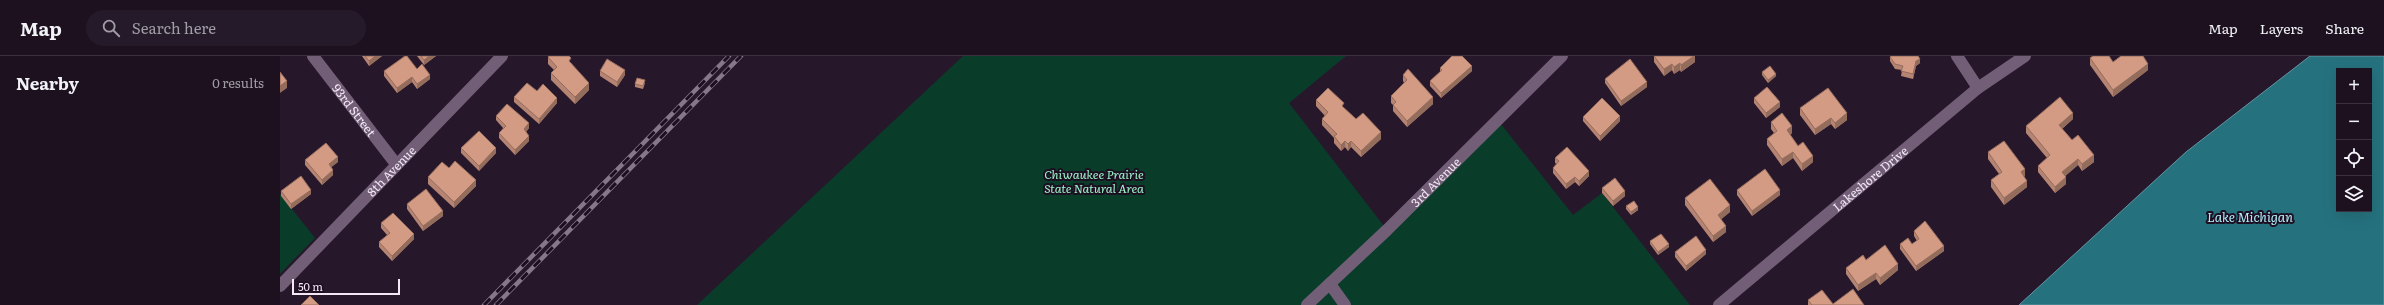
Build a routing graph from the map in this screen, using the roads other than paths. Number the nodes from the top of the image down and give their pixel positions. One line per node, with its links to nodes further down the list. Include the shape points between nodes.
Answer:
1 (313, 56): 7 (street, 93rd Street)
2 (502, 56): 7 (street, 8th Avenue)
3 (1562, 56): 8 (street, 3rd Avenue)
4 (1957, 56): 6 (street)
5 (2025, 56): 6 (street, Lakeshore Drive)
6 (1978, 88): 12 (street, Lakeshore Drive)
7 (396, 164): 9 (street, 8th Avenue)
8 (1330, 284): 10 (street, 3rd Avenue); 11 (street)
9 (280, 286)
10 (1307, 305)
11 (1345, 305)
12 (1719, 305)

